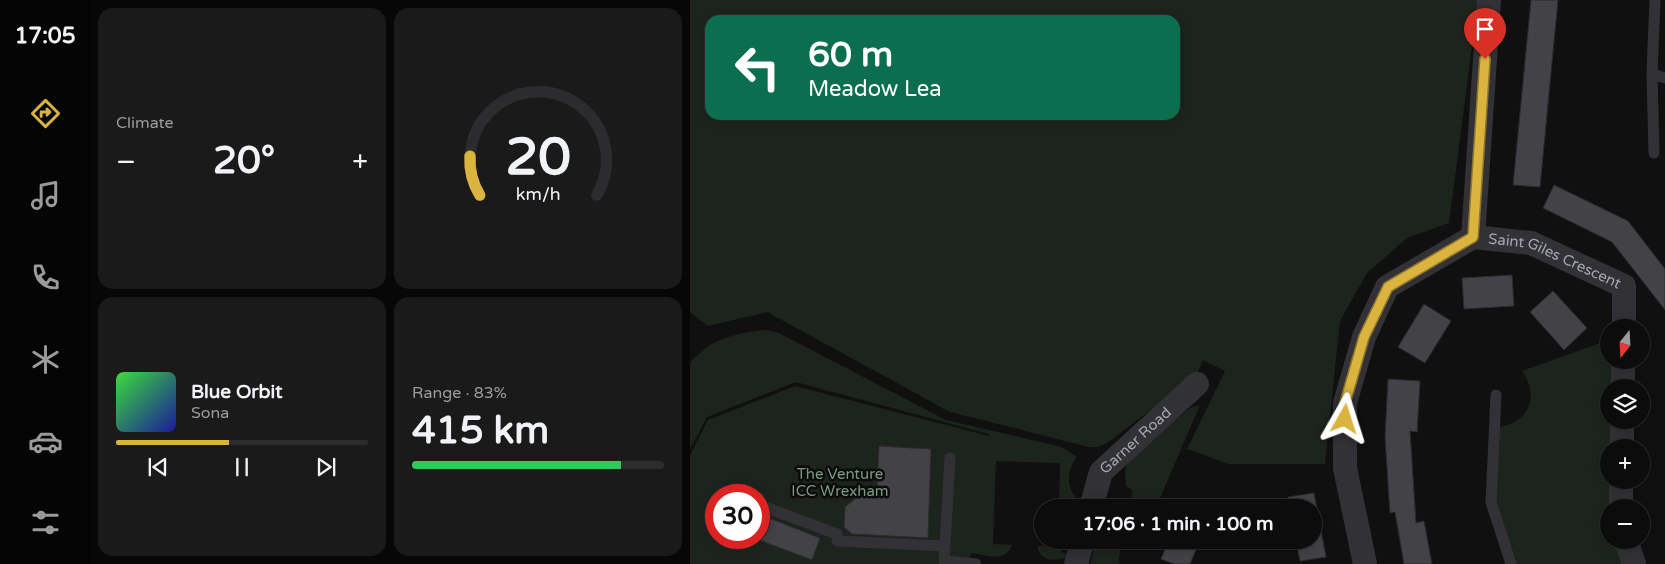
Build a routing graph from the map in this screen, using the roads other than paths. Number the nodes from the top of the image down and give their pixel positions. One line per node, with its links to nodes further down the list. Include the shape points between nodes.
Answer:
1 (1489, 0): 6 (street)
2 (1655, 0): 3 (lane)
3 (1652, 74): 4 (lane); 5 (lane)
4 (1665, 78)
5 (1654, 153)
6 (1473, 237): 7 (street, Saint Giles Crescent, via 1531,243 1624,286); 18 (street, via 1388,287 1364,337 1345,403 1345,468)
7 (1624, 319)
8 (1198, 384): 11 (street, Garner Road, via 1101,472)
9 (1496, 395): 19 (lane, via 1491,502)
10 (950, 458): 13 (lane)
11 (1094, 499)
12 (770, 509): 13 (lane, via 837,534 837,541)
13 (945, 546): 16 (lane, via 944,561)
14 (1080, 549): 17 (street)
15 (1629, 549): 20 (street)
16 (976, 564)
17 (1076, 564)
18 (1365, 564)
19 (1511, 564)
20 (1634, 564)

